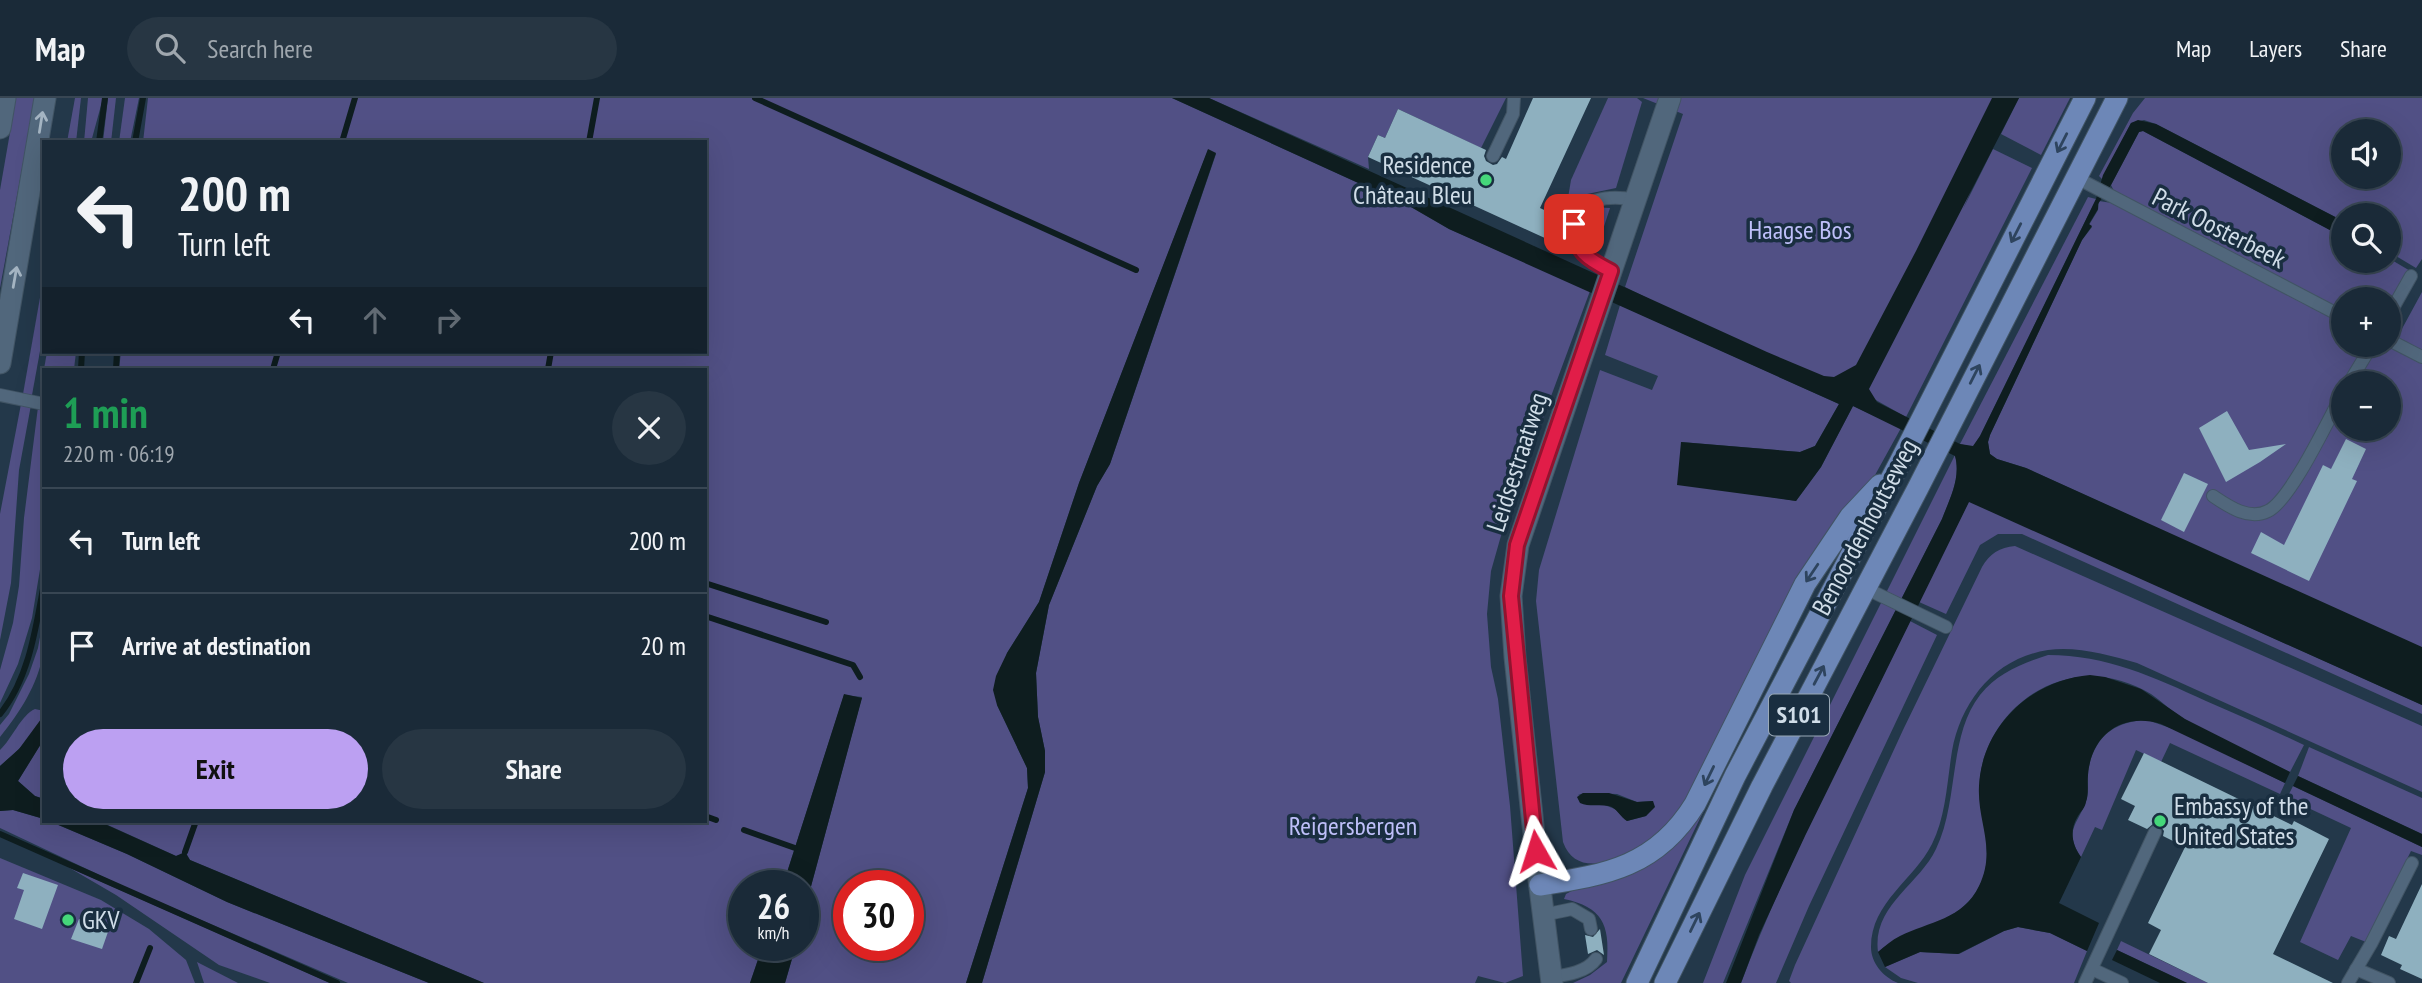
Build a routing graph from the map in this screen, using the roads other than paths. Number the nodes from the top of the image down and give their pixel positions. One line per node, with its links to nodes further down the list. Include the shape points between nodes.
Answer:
1 (5, 98): 7 (street)
2 (45, 98): 17 (street, one-way to 2)
3 (1514, 98): 8 (lane, via 1513,114)
4 (2085, 98): 21 (main road, Benoordenhoutseweg / S101, one-way to 21)
5 (2117, 98): 9 (main road, Benoordenhoutseweg / S101)
6 (1666, 99): 10 (street, Leidsestraatweg)
7 (0, 128)
8 (1493, 156)
9 (2075, 177): 14 (lane, Park Oosterbeek); 23 (main road, Benoordenhoutseweg / S101, one-way to 9)
10 (1635, 200): 11 (street, Leidsestraatweg); 11 (lane, via 1611,197 1593,201 1583,207 1574,224 1577,246)
11 (1611, 271): 27 (street, Leidsestraatweg, via 1517,545 1511,596)
12 (2411, 276): 13 (lane)
13 (2401, 294)
14 (2331, 311)
15 (2401, 346): 16 (lane)
16 (2422, 357)
17 (0, 363)
18 (0, 395): 19 (lane)
19 (42, 404)
20 (2331, 414): 22 (lane, via 2289,489 2269,511 2242,512)
21 (1900, 462): 27 (main road, one-way to 27, via 1850,517 1805,584 1682,826 1652,852 1609,872); 34 (main road, Benoordenhoutseweg / S101, via 1735,776)
22 (2213, 496)
23 (1865, 588): 24 (lane); 35 (main road, Benoordenhoutseweg / S101, one-way to 23)
24 (1946, 627)
25 (2155, 832): 31 (lane)
26 (2412, 863): 32 (lane)
27 (1540, 885): 28 (street, Leidsestraatweg)
28 (1543, 915): 29 (lane, via 1572,909 1589,919); 33 (street, Leidsestraatweg)
29 (1591, 929)
30 (1596, 959): 33 (lane)
31 (2092, 969): 36 (lane); 37 (lane)
32 (2357, 969): 38 (lane); 39 (lane)
33 (1552, 980)
34 (1637, 983)
35 (1665, 983)
36 (2085, 983)
37 (2122, 983)
38 (2348, 983)
39 (2389, 983)

